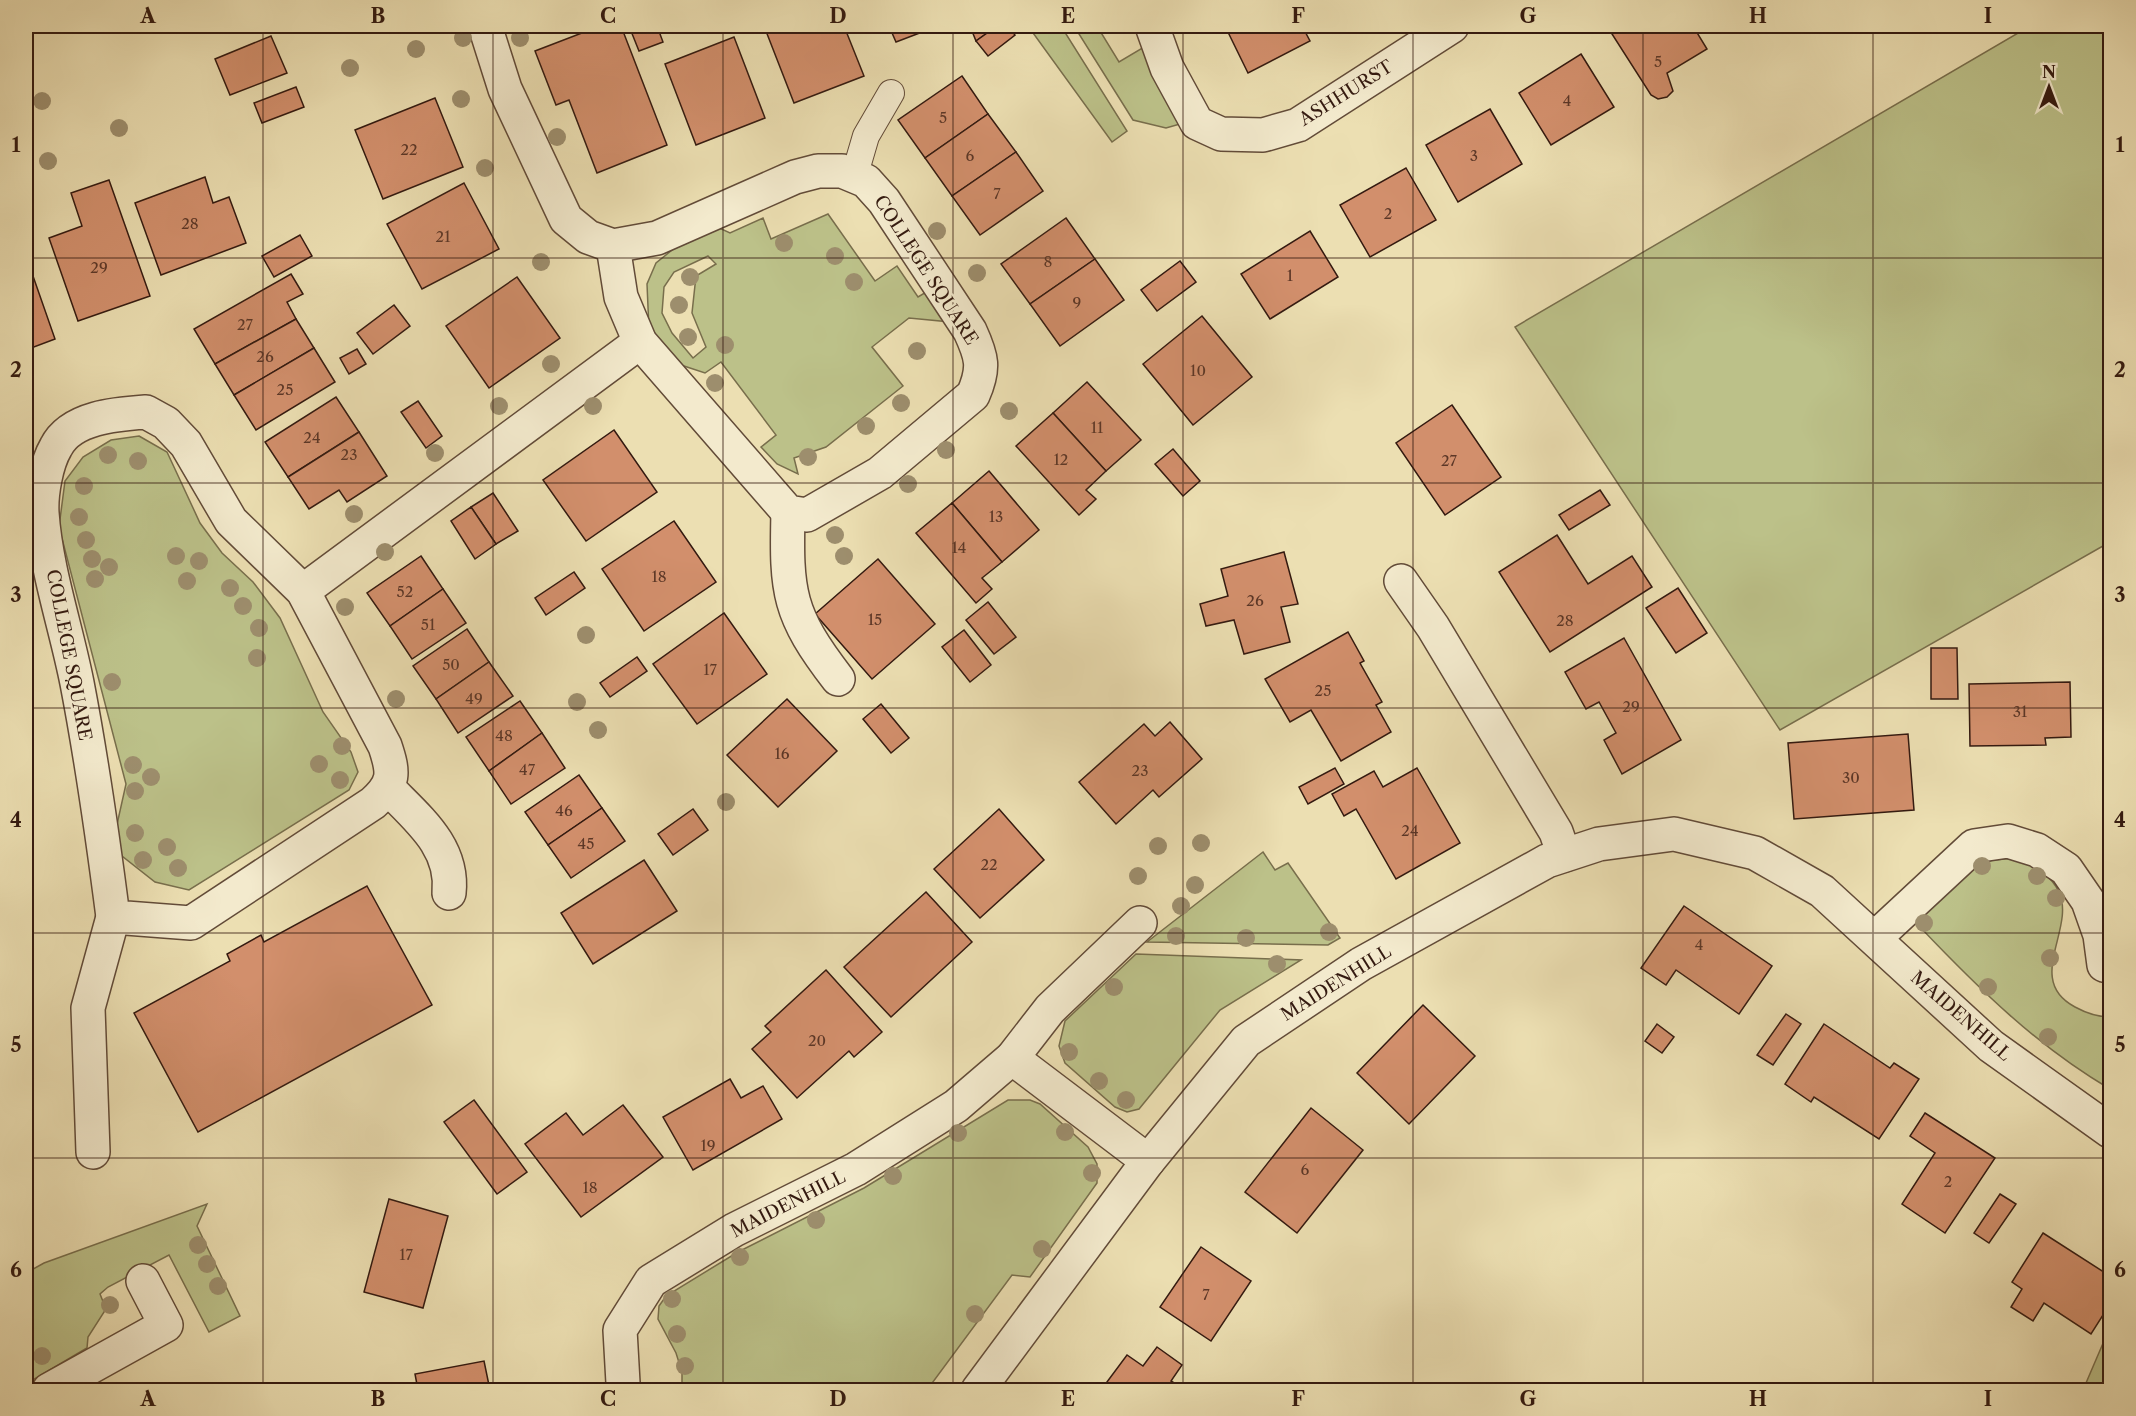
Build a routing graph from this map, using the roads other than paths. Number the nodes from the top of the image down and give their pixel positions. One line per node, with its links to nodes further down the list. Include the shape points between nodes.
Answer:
1 (485, 26): 6 (street, via 505,88 566,219 588,237)
2 (1152, 26): 3 (street, ASHHURST, via 1167,68 1197,123 1221,134 1263,135 1298,125)
3 (1452, 26)
4 (891, 93): 5 (lane, via 866,136)
5 (854, 177): 6 (street, COLLEGE SQUARE, via 842,171 818,171 795,177 657,238); 8 (street, COLLEGE SQUARE, via 866,181 884,201 970,331 980,354 981,376 973,395 880,473 807,515)
6 (613, 246): 7 (street, via 621,297)
7 (640, 342): 8 (street); 10 (street)
8 (788, 512): 11 (street, via 787,572 794,610 810,642)
9 (1401, 581): 13 (street, via 1433,627 1556,832)
10 (303, 591): 12 (street, COLLEGE SQUARE, via 386,746 392,768); 15 (street, COLLEGE SQUARE, via 231,521 186,444 166,423 146,412 108,415 78,427 56,446 42,511 77,683)
11 (838, 679)
12 (389, 789): 14 (street, via 434,837 446,858); 15 (street, via 374,803 191,923)
13 (1564, 855): 17 (street, MAIDENHILL, via 1599,844 1674,834 1755,853 1822,891); 22 (street, MAIDENHILL, via 1361,964 1246,1041)
14 (449, 893)
15 (113, 917): 21 (street, COLLEGE SQUARE, via 88,1008)
16 (1140, 923): 19 (street, MAIDENHILL, via 1050,1009)
17 (1875, 938): 18 (street, via 1974,846 2008,841 2037,850 2066,869 2088,901 2100,935); 20 (street, MAIDENHILL, via 1991,1046)
18 (2104, 965)
19 (1012, 1058): 22 (street); 24 (street, MAIDENHILL, via 956,1106 856,1170 734,1230 651,1281 620,1330)
20 (2110, 1131)
21 (93, 1152)
22 (1148, 1161): 26 (street, MAIDENHILL)
23 (143, 1281): 25 (street, via 166,1325)
24 (623, 1383)
25 (49, 1390)
26 (978, 1390)

